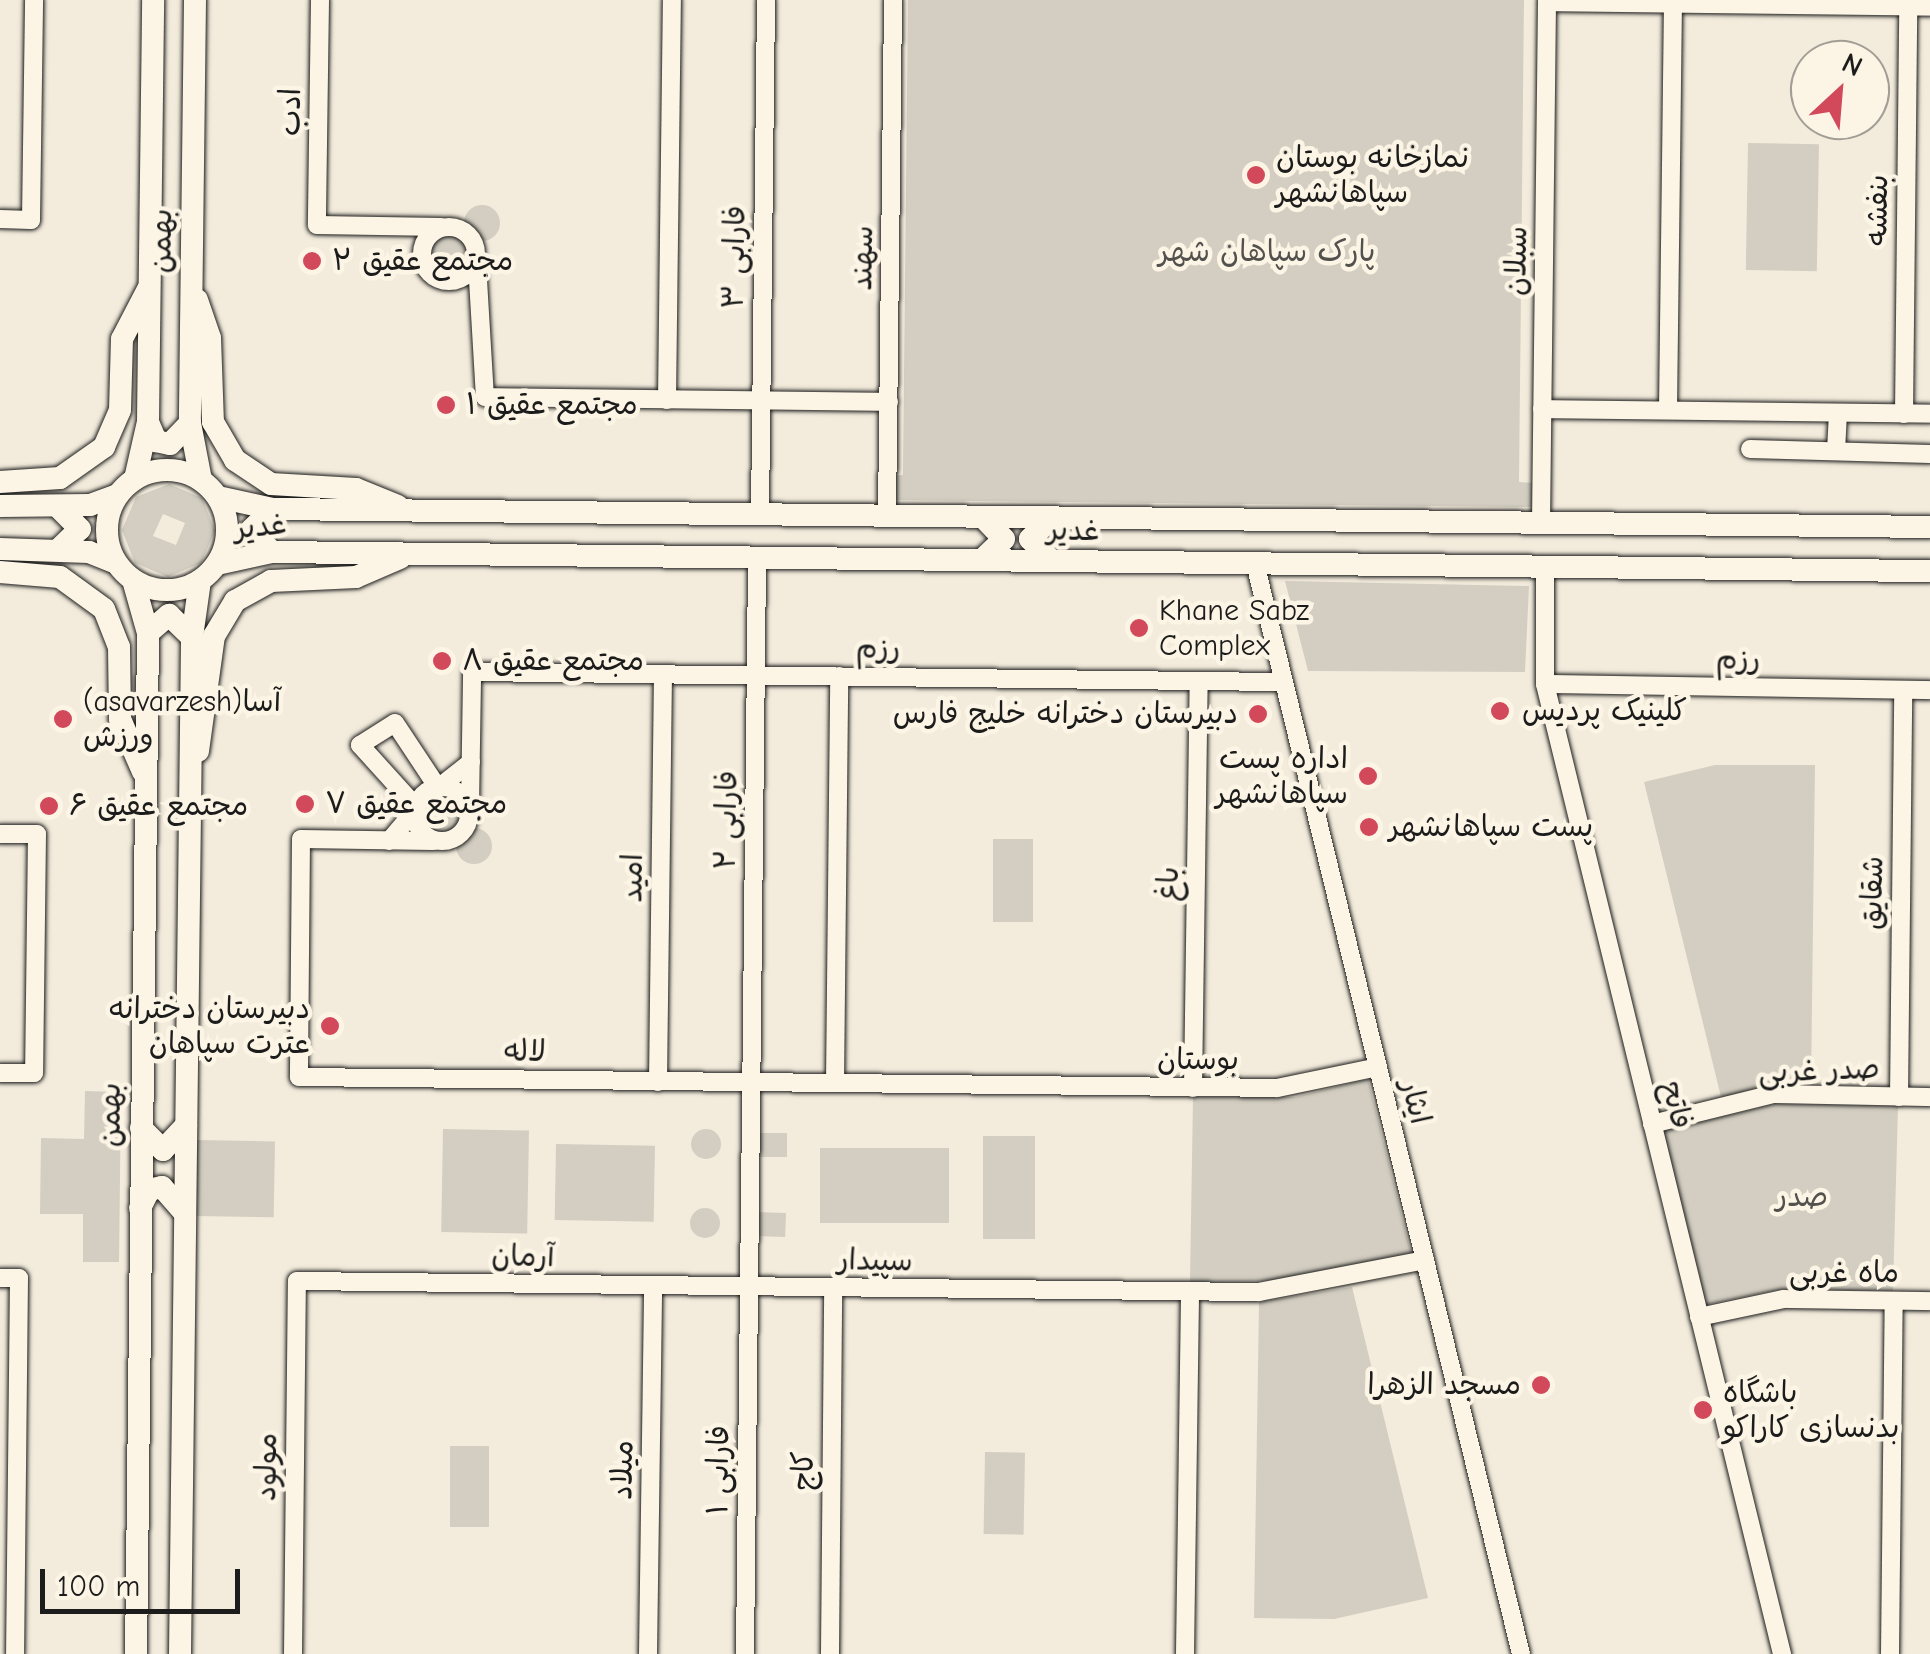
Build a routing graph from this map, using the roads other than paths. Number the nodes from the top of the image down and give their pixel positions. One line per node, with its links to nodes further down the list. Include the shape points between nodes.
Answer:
1 (34, 0): 12 (street, via 31,220)
2 (153, 0): 18 (main road, بهمن)
3 (195, 0): 19 (main road, بهمن)
4 (320, 0): 13 (street, ادب, via 318,225)
5 (672, 0): 21 (street)
6 (766, 0): 22 (street, فارابی ۳)
7 (893, 0): 23 (street, سهند)
8 (1547, 1): 9 (street); 24 (street, سبلان)
9 (1673, 3): 10 (street); 25 (street)
10 (1908, 7): 11 (street); 27 (street, بنفشه)
11 (1930, 7)
12 (0, 220)
13 (397, 226): 14 (street); 15 (street)
14 (441, 226): 15 (street, via 424,238); 16 (street, via 471,244)
15 (424, 259): 17 (street)
16 (477, 263): 17 (street, via 464,280); 20 (street)
17 (444, 280): 20 (street)
18 (150, 286): 29 (main road, بهمن); 35 (main road, via 122,338 120,410 104,447 60,478)
19 (192, 286): 30 (main road, بهمن); 41 (main road, via 210,338 212,422 235,460 271,484 356,489)
20 (486, 298): 21 (street, via 485,397)
21 (667, 400): 22 (street)
22 (761, 400): 23 (street); 42 (street, فارابی ۳)
23 (889, 402): 43 (street, سهند)
24 (1542, 409): 25 (street); 46 (street, سبلان)
25 (1668, 410): 26 (street)
26 (1838, 413): 27 (street); 32 (street)
27 (1904, 414): 28 (street)
28 (1930, 414)
29 (148, 422): 30 (main road, via 156,441 170,444); 34 (main road, بهمن)
30 (190, 423): 36 (main road, بهمن)
31 (1750, 449): 32 (street)
32 (1836, 451): 33 (street)
33 (1930, 454)
34 (135, 479): 36 (main road, via 168,469); 37 (main road)
35 (0, 482)
36 (210, 488): 40 (main road, غدیر); 60 (main road, via 228,531)
37 (117, 496): 39 (main road); 59 (main road, via 106,529)
38 (0, 506): 39 (main road)
39 (58, 506): 49 (main road, via 80,529)
40 (273, 509): 41 (main road, غدیر); 50 (main road, via 251,530)
41 (410, 510): 42 (main road, غدیر)
42 (760, 514): 43 (main road, غدیر)
43 (888, 516): 44 (main road, غدیر)
44 (982, 517): 45 (main road, غدیر); 53 (main road, via 1004,539)
45 (1052, 518): 46 (main road, غدیر); 54 (main road, via 1030,539)
46 (1541, 523): 47 (main road, غدیر)
47 (1930, 528)
48 (0, 549): 49 (main road)
49 (58, 550): 59 (main road)
50 (272, 552): 51 (main road, غدیر); 60 (main road, غدیر)
51 (410, 554): 52 (main road, غدیر); 72 (main road, via 356,577 271,580 236,602 214,636 209,720)
52 (758, 558): 53 (main road, غدیر); 64 (street, فارابی ۲)
53 (982, 560): 54 (main road, غدیر)
54 (1052, 561): 55 (main road, غدیر)
55 (1255, 564): 56 (main road, غدیر); 67 (street, ایثار)
56 (1545, 566): 57 (main road, غدیر); 68 (street, فاتح)
57 (1930, 571)
58 (0, 572): 73 (main road, via 60,578 104,610 119,648 120,718)
59 (125, 572): 60 (main road, via 166,590); 61 (main road, بهمن)
60 (209, 572): 62 (main road)
61 (148, 633): 62 (main road, via 169,615); 73 (main road, بهمن)
62 (192, 637): 72 (main road)
63 (663, 675): 64 (street, رزم); 71 (street, رزم, via 472,672); 82 (street, امید)
64 (756, 676): 65 (street, رزم); 83 (street, فارابی ۲)
65 (839, 676): 66 (street, رزم); 84 (street)
66 (1199, 682): 67 (street, رزم); 85 (street, باغ)
67 (1284, 682): 80 (street, ایثار)
68 (1544, 684): 69 (street, رزم); 88 (street, فاتح)
69 (1903, 690): 70 (street, رزم); 86 (street, شقایق)
70 (1930, 690)
71 (470, 762): 74 (street); 75 (street)
72 (191, 774): 89 (main road)
73 (145, 777): 90 (main road, بهمن)
74 (438, 788): 75 (street, via 458,789); 76 (street); 76 (street, via 395,722 360,745)
75 (470, 806): 79 (street, via 464,825)
76 (417, 808): 78 (street); 79 (street, via 417,829)
77 (0, 834): 81 (street, via 37,834 34,1074)
78 (389, 840): 79 (street); 82 (street, لاله, via 301,839 299,1077)
79 (434, 842)
80 (1378, 1067): 85 (street, بوستان, via 1293,1087); 93 (street, ایثار)
81 (0, 1073)
82 (658, 1082): 83 (street, لاله)
83 (751, 1082): 84 (street, لاله); 97 (street, فارابی ۲)
84 (835, 1083): 85 (street, بوستان)
85 (1193, 1088)
86 (1898, 1096): 87 (street, صدر غربی); 88 (street, صدر غربی, via 1774,1094)
87 (1930, 1096)
88 (1652, 1124): 102 (street, فاتح)
89 (186, 1125): 90 (main road, via 163,1150); 92 (main road)
90 (141, 1128): 91 (main road, بهمن)
91 (140, 1208): 92 (main road, via 149,1190 162,1187); 104 (main road, بهمن)
92 (184, 1212): 105 (main road)
93 (1425, 1260): 99 (street, سپیدار, via 1299,1290); 111 (street, ایثار)
94 (10, 1278): 103 (street)
95 (296, 1281): 96 (street, آرمان); 106 (street, مولود)
96 (653, 1286): 97 (street, آرمان); 107 (street, میلاد)
97 (749, 1287): 98 (street, سپیدار); 108 (street, فارابی ۱)
98 (833, 1288): 99 (street, سپیدار); 109 (street, کاج)
99 (1190, 1292): 110 (street)
100 (1894, 1301): 101 (street, ماه غربی); 102 (street, ماه غربی, via 1784,1298); 113 (street)
101 (1930, 1301)
102 (1700, 1317): 112 (street, فاتح)
103 (15, 1654)
104 (136, 1654)
105 (180, 1654)
106 (293, 1654)
107 (648, 1654)
108 (745, 1654)
109 (830, 1654)
110 (1185, 1654)
111 (1521, 1654)
112 (1782, 1654)
113 (1890, 1654)

